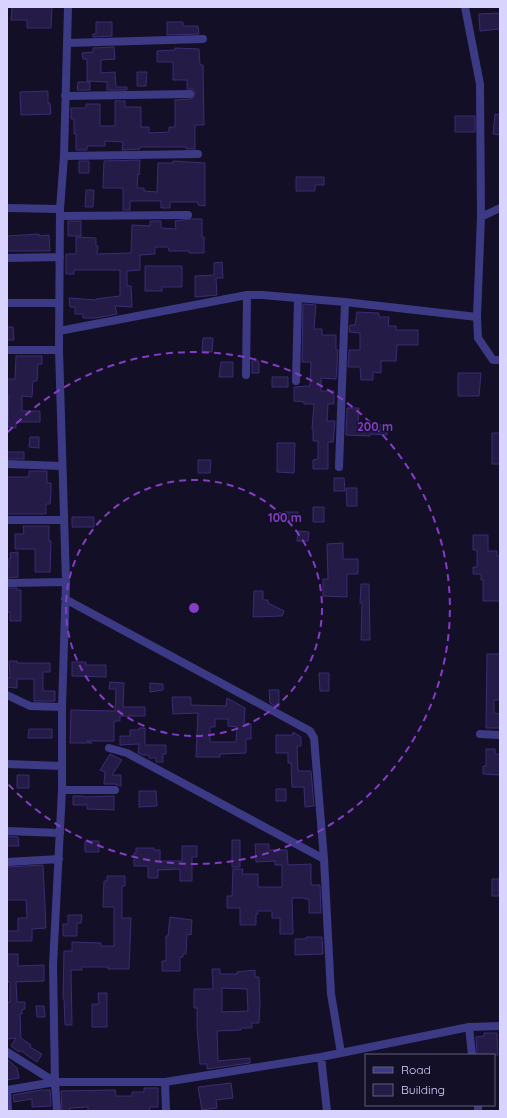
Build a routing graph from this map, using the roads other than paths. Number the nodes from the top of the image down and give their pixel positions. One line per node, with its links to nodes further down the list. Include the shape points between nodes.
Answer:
1 (68, 7): 4 (street)
2 (465, 7): 13 (street, via 480,84)
3 (203, 39): 4 (street)
4 (67, 43): 6 (street)
5 (190, 94): 6 (street)
6 (65, 96): 8 (street)
7 (198, 154): 8 (street)
8 (64, 156): 11 (street)
9 (7, 208): 11 (street)
10 (500, 208): 13 (street)
11 (60, 212): 12 (street); 14 (street)
12 (188, 215)
13 (481, 217): 21 (street)
14 (60, 257): 15 (street); 20 (street)
15 (7, 258)
16 (247, 295): 17 (street); 22 (street); 26 (street)
17 (298, 299): 18 (street); 27 (street)
18 (345, 302): 21 (street); 30 (street)
19 (7, 303): 20 (street)
20 (59, 303): 22 (street)
21 (477, 317): 25 (street, via 478,338 493,360)
22 (59, 331): 24 (street)
23 (7, 350): 24 (street)
24 (59, 350): 29 (street)
25 (500, 360)
26 (246, 375)
27 (296, 381)
28 (7, 464): 29 (street)
29 (61, 466): 32 (street)
30 (339, 466)
31 (7, 520): 32 (street)
32 (63, 520): 33 (street)
33 (66, 582): 34 (street); 35 (street)
34 (7, 583)
35 (65, 599): 37 (street); 48 (street, via 310,731 315,746)
36 (7, 695): 37 (street, via 30,706)
37 (62, 707): 42 (street)
38 (480, 734): 39 (street)
39 (500, 735)
40 (110, 748): 48 (street, via 127,753)
41 (7, 764): 42 (street)
42 (62, 766): 43 (street)
43 (62, 790): 44 (street); 46 (street)
44 (115, 790)
45 (7, 832): 46 (street)
46 (60, 833): 47 (street)
47 (59, 859): 49 (street); 56 (street, via 53,965)
48 (324, 859): 53 (street, via 331,994)
49 (7, 862)
50 (500, 1026): 51 (street)
51 (469, 1027): 53 (street); 54 (street)
52 (7, 1052): 56 (street)
53 (341, 1054): 55 (street)
54 (472, 1054)
55 (321, 1057): 57 (street); 62 (street)
56 (55, 1082): 57 (street); 58 (street); 60 (street)
57 (165, 1082): 61 (street)
58 (7, 1090): 59 (street)
59 (8, 1111)
60 (57, 1111)
61 (166, 1111)
62 (327, 1111)

